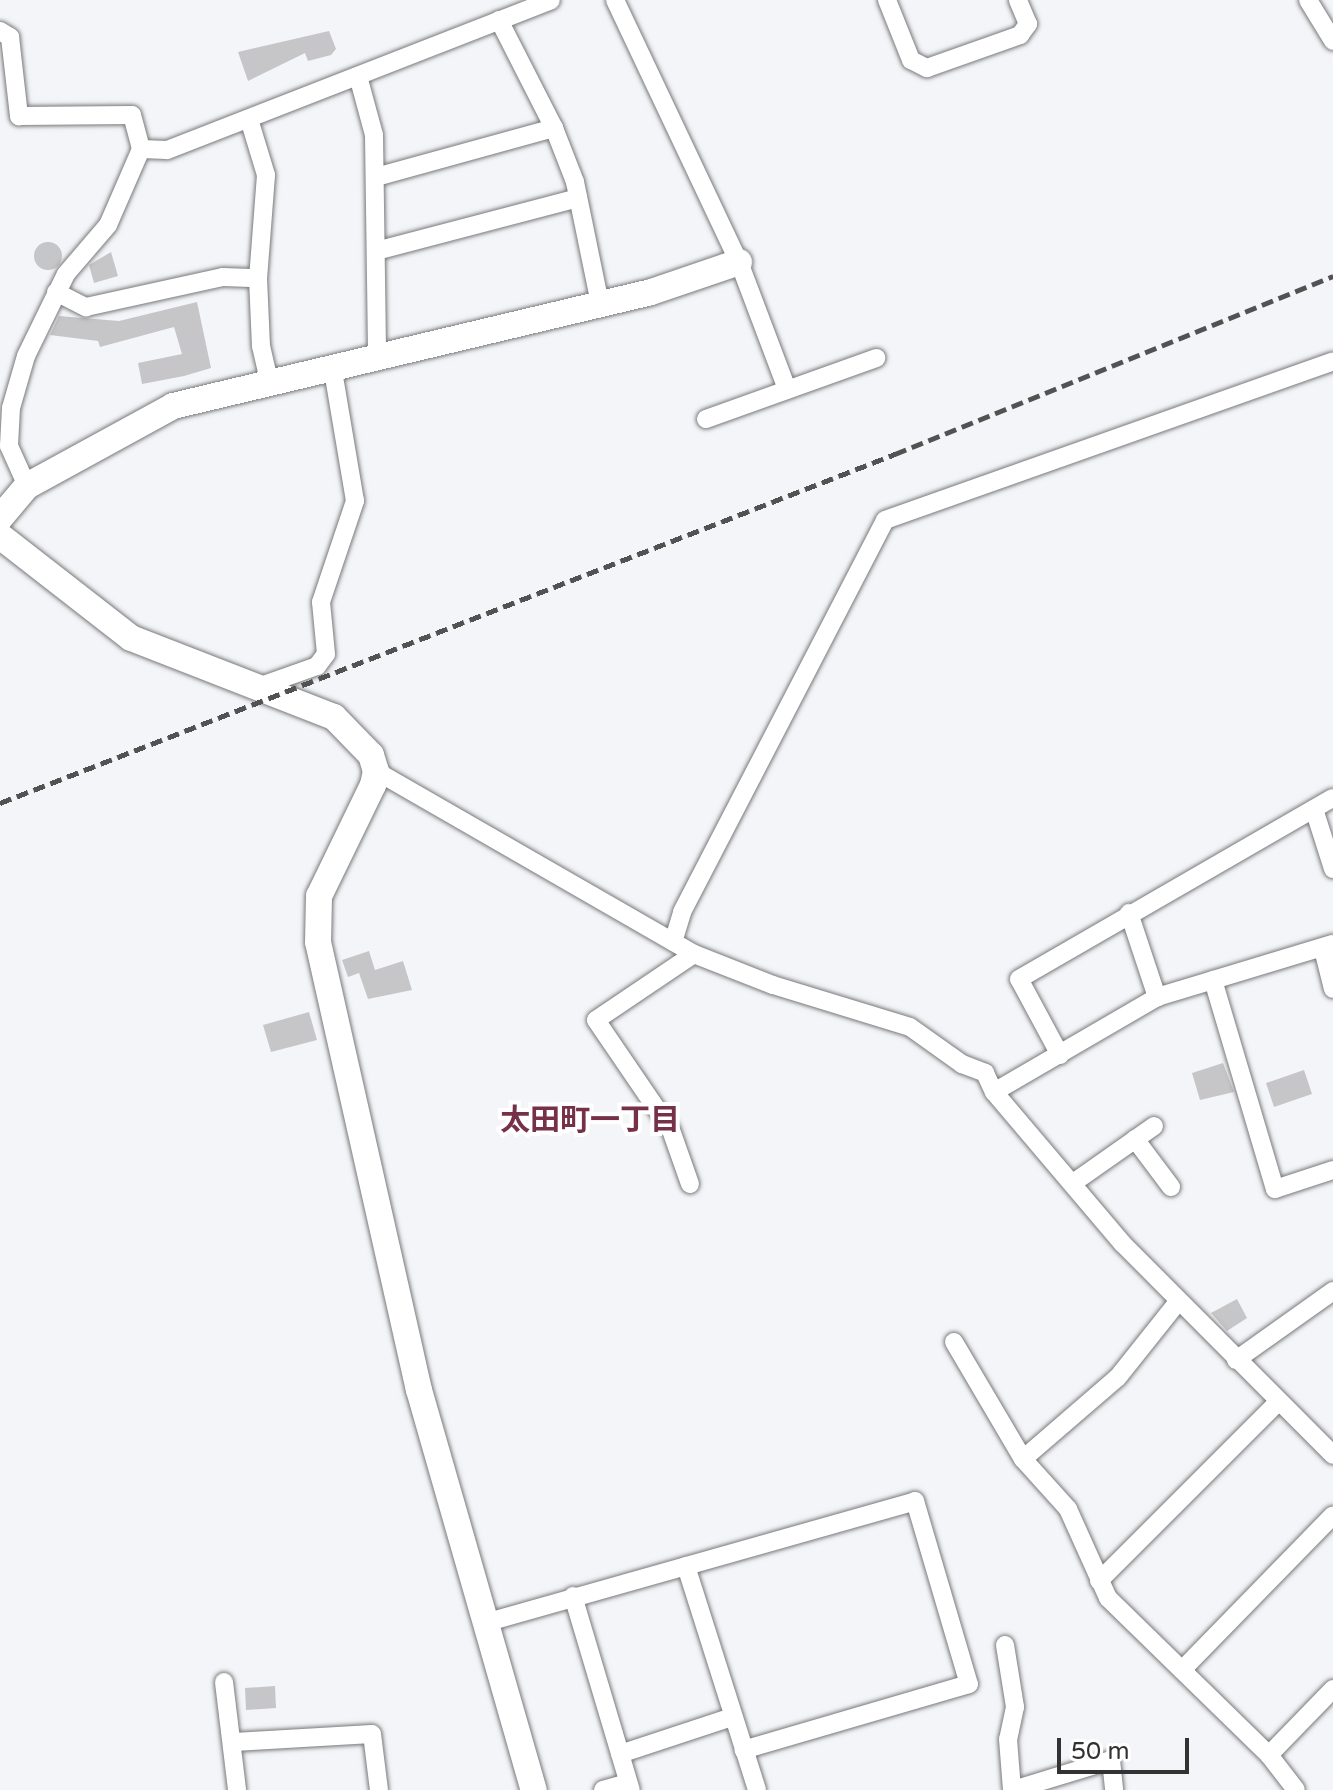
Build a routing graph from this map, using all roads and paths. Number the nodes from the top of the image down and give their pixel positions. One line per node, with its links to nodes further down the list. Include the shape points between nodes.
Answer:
1 (551, 0): 6 (street)
2 (615, 0): 16 (street)
3 (887, 0): 4 (street, via 911,60 927,68 1020,35 1028,24)
4 (1018, 0)
5 (1308, 0): 8 (street)
6 (499, 20): 9 (street); 11 (street)
7 (0, 31): 12 (street, via 10,37 19,116 132,115)
8 (1333, 41)
9 (358, 76): 10 (street); 13 (street, via 374,135)
10 (249, 119): 12 (street, via 167,150); 17 (street, via 266,175)
11 (554, 128): 13 (street); 14 (street)
12 (141, 149): 18 (street, via 108,225)
13 (376, 177): 15 (street)
14 (578, 198): 15 (street); 19 (street)
15 (376, 251): 21 (street)
16 (739, 262): 19 (street); 25 (street)
17 (258, 278): 18 (street, via 223,277 86,307); 24 (street, via 261,346)
18 (56, 292): 27 (street, via 26,356 11,408 9,446)
19 (600, 304): 21 (street)
20 (876, 358): 25 (street)
21 (377, 360): 23 (street)
22 (1333, 361): 36 (street, via 885,520 682,912)
23 (333, 371): 24 (street); 30 (street, via 355,501 321,602 326,654 317,666)
24 (270, 384): 27 (street, via 173,406)
25 (787, 389): 26 (street)
26 (706, 419)
27 (27, 486): 28 (street)
28 (0, 518)
29 (0, 536): 30 (street, via 131,638 160,654)
30 (258, 687): 31 (street, via 334,717 352,732)
31 (376, 771): 36 (street); 61 (street, via 319,896 318,942 419,1390)
32 (1333, 798): 33 (street)
33 (1314, 809): 34 (street); 35 (street)
34 (1333, 869)
35 (1129, 913): 41 (street); 42 (street, via 1019,979)
36 (674, 939): 38 (street)
37 (1328, 946): 39 (street); 40 (street)
38 (694, 954): 43 (street, via 773,985 910,1027 962,1064 985,1073); 48 (street, via 596,1020 671,1130)
39 (1213, 980): 41 (street); 46 (street, via 1275,1189)
40 (1333, 989)
41 (1157, 997): 42 (street)
42 (1060, 1055): 43 (street)
43 (994, 1092): 47 (street)
44 (1154, 1126): 45 (street)
45 (1135, 1139): 47 (street); 49 (street)
46 (1333, 1170)
47 (1073, 1183): 51 (street)
48 (690, 1184)
49 (1171, 1187)
50 (1333, 1291): 53 (street)
51 (1177, 1303): 53 (street); 56 (street, via 1118,1377)
52 (954, 1342): 56 (street)
53 (1236, 1360): 54 (street)
54 (1277, 1403): 55 (street); 59 (street)
55 (1333, 1455)
56 (1023, 1459): 59 (street, via 1068,1509)
57 (1333, 1515): 63 (street)
58 (686, 1566): 60 (street); 66 (street); 68 (street, via 915,1501 969,1684)
59 (1099, 1581): 63 (street, via 1108,1598)
60 (573, 1596): 61 (street); 69 (street)
61 (485, 1623): 74 (street)
62 (1005, 1645): 77 (street, via 1015,1707 1008,1739)
63 (1182, 1670): 70 (street)
64 (224, 1682): 67 (street)
65 (1333, 1689): 70 (street)
66 (732, 1717): 68 (street); 69 (street)
67 (234, 1742): 72 (street); 73 (street, via 372,1734)
68 (743, 1750): 76 (street)
69 (620, 1754): 71 (street)
70 (1269, 1755): 79 (street)
71 (630, 1786): 75 (street)
72 (237, 1790)
73 (379, 1790)
74 (534, 1790)
75 (603, 1790)
76 (757, 1790)
77 (1012, 1790): 78 (street, via 1111,1760)
78 (1114, 1790)
79 (1296, 1790)

